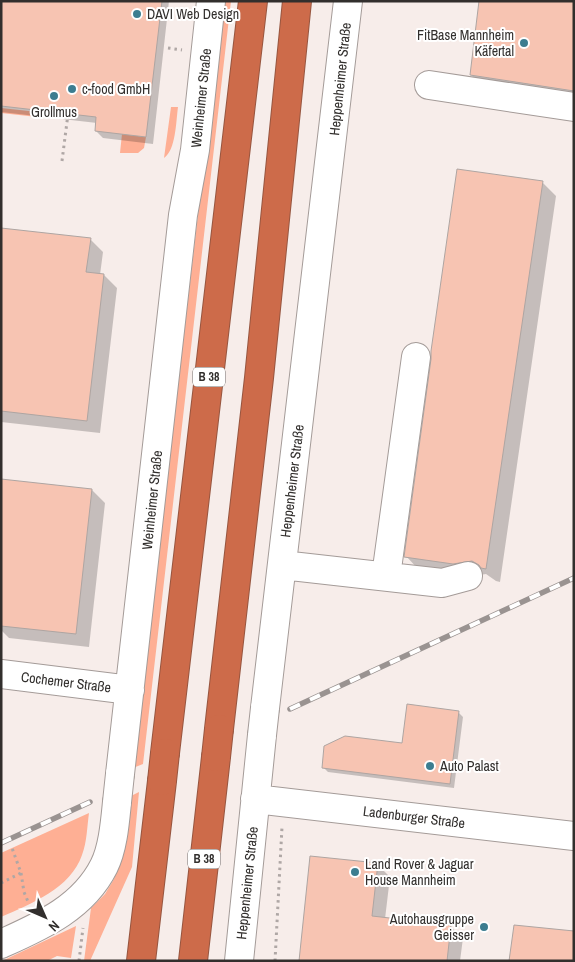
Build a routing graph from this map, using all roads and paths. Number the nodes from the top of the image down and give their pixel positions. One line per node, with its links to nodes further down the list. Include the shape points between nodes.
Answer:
1 (211, 1): 14 (street, Weinheimer Straße, via 195,150 183,214)
2 (253, 1): 25 (highway, B 38, bridge)
3 (297, 1): 26 (highway, B 38, bridge, via 259,378)
4 (348, 1): 10 (street, Heppenheimer Straße)
5 (429, 85): 6 (street)
6 (574, 106)
7 (68, 114): 8 (path)
8 (62, 161)
9 (416, 357): 11 (street)
10 (282, 565): 11 (street); 15 (street, Heppenheimer Straße, bridge)
11 (386, 576): 12 (street, via 442,583)
12 (468, 576)
13 (1, 674): 14 (street, Cochemer Straße)
14 (130, 690): 22 (street, Weinheimer Straße, bridge, via 114,832 104,866 86,893 64,913)
15 (255, 799): 16 (street, Ladenburger Straße); 27 (street, Heppenheimer Straße)
16 (282, 802): 17 (street, Ladenburger Straße); 28 (path)
17 (574, 836)
18 (12, 848): 19 (path)
19 (21, 873): 20 (path); 21 (path)
20 (1, 883)
21 (31, 908)
22 (1, 944)
23 (80, 955): 24 (path)
24 (79, 961)
25 (140, 961)
26 (192, 961)
27 (239, 961)
28 (275, 961)

